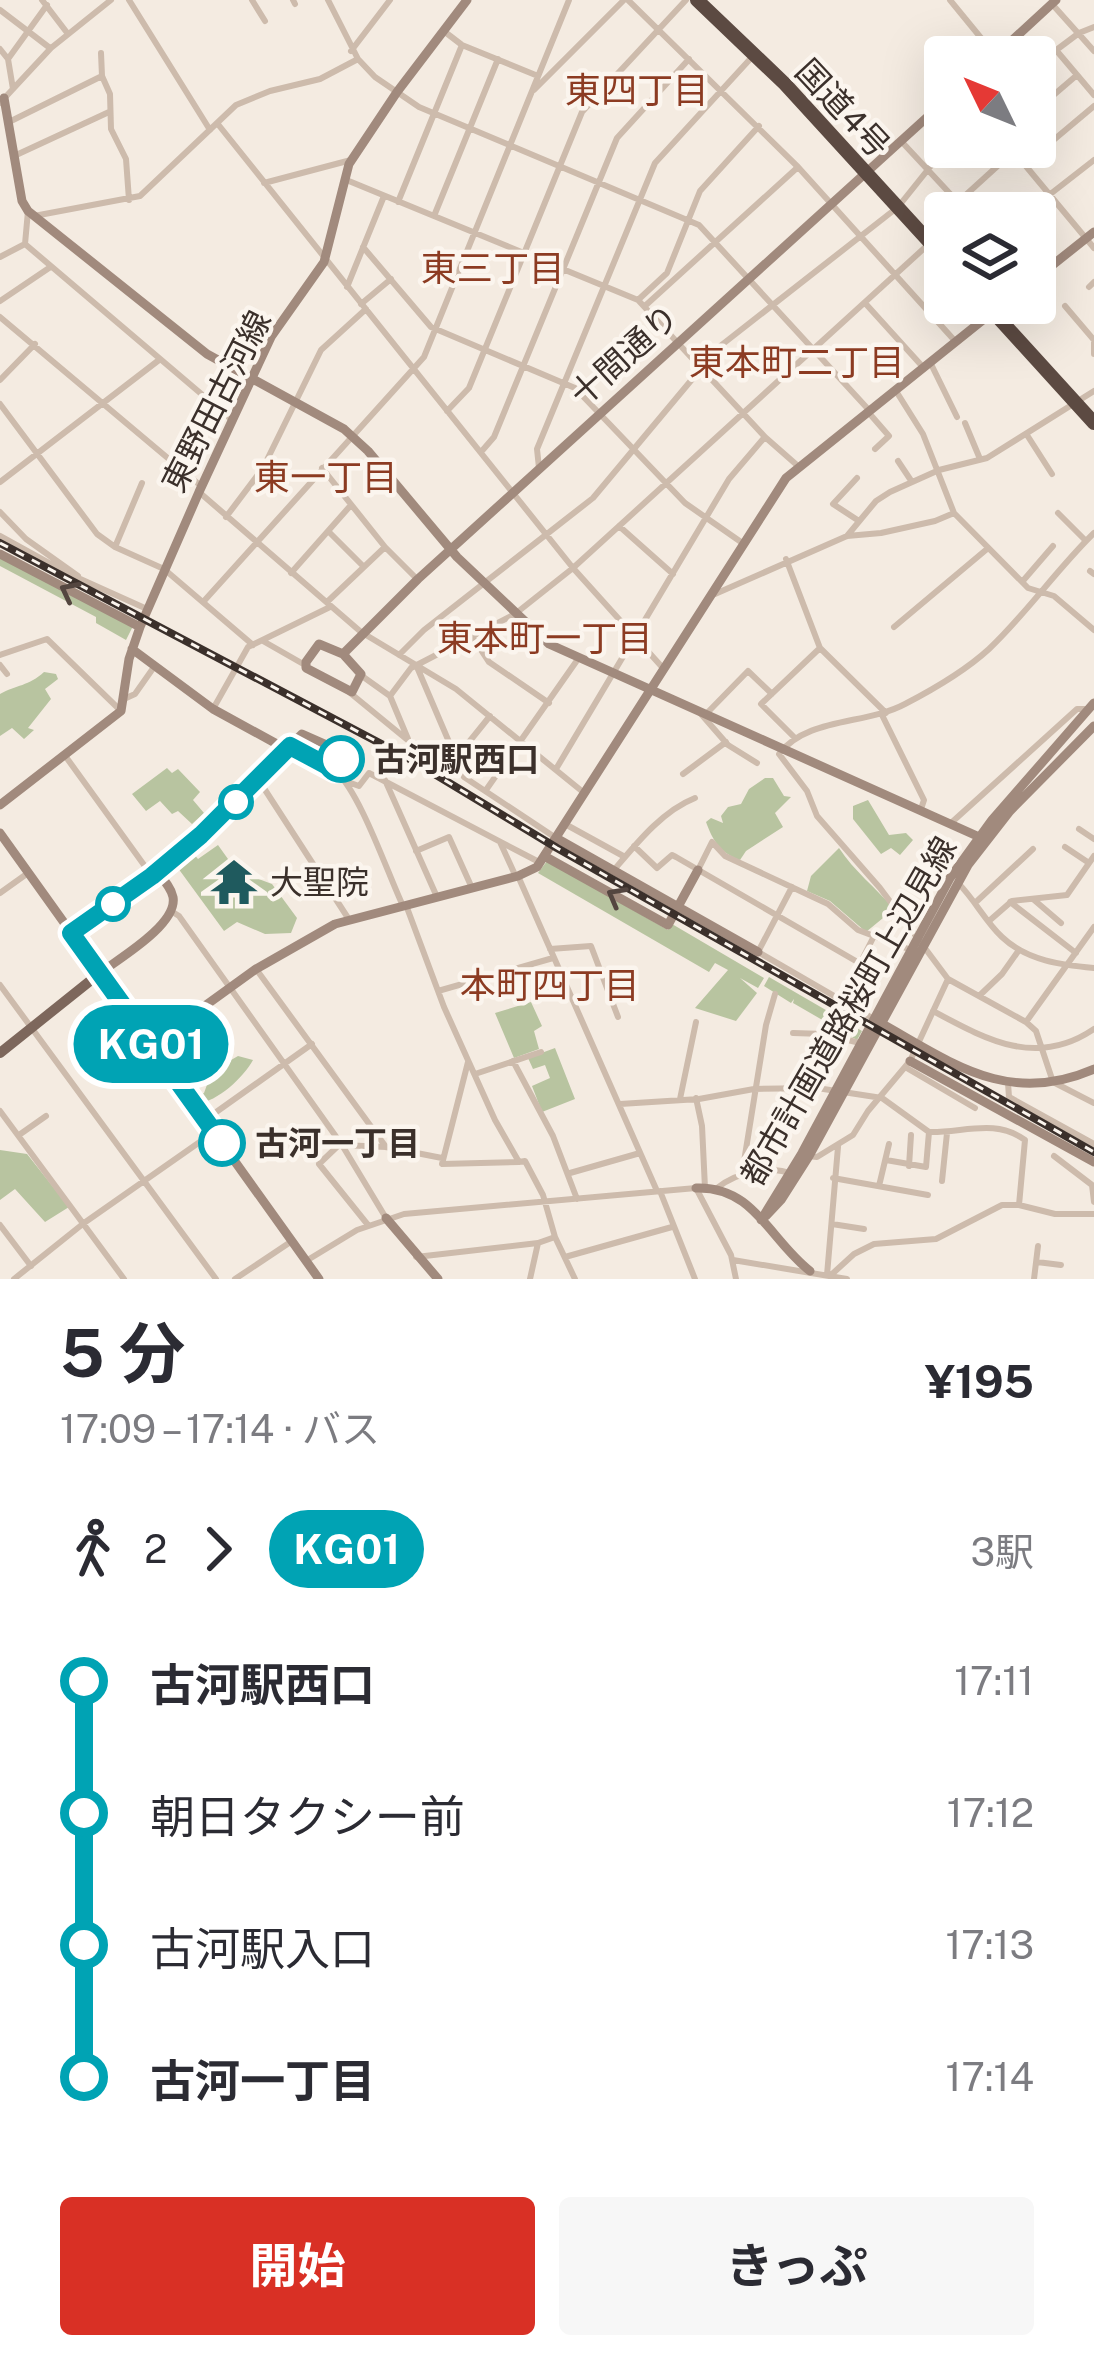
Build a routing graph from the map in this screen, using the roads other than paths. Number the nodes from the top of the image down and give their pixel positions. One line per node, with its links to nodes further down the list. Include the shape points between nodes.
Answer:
1 (111, 0): 15 (street)
2 (129, 0): 56 (street)
3 (252, 0): 17 (street)
4 (328, 0): 30 (street)
5 (390, 0): 30 (street)
6 (467, 0): 19 (street, 東野田古河線)
7 (556, 0): 14 (street)
8 (626, 0): 20 (street); 44 (street)
9 (686, 0): 20 (street)
10 (697, 0): 33 (highway, 国道4号)
11 (44, 2): 21 (street); 23 (street)
12 (955, 2): 24 (street)
13 (1054, 2): 22 (street); 25 (street)
14 (568, 3): 40 (street)
15 (99, 4): 23 (street)
16 (0, 10): 21 (street)
17 (265, 22)
18 (1094, 27): 22 (street)
19 (442, 29): 26 (street); 43 (street, 東野田古河線)
20 (658, 29): 37 (street); 63 (street, via 585,106)
21 (26, 30): 27 (street); 34 (street)
22 (1079, 33): 29 (street); 31 (street)
23 (68, 34): 27 (street)
24 (980, 36)
25 (1016, 36)
26 (462, 45): 36 (street); 50 (street)
27 (51, 48): 41 (street)
28 (0, 49): 34 (street)
29 (1056, 50): 38 (street)
30 (351, 51): 35 (street)
31 (1094, 51)
32 (100, 53): 39 (street)
33 (754, 54): 42 (street); 68 (highway, 国道4号)
34 (8, 59): 41 (street)
35 (358, 59): 43 (street); 53 (street, via 320,80 250,98)
36 (498, 59): 40 (street); 55 (street)
37 (689, 59): 42 (street); 70 (street, via 622,131)
38 (1077, 75): 45 (street); 46 (street)
39 (102, 76): 49 (street); 52 (street)
40 (538, 76): 44 (street)
41 (13, 88): 47 (street)
42 (721, 90): 54 (street); 77 (street, via 666,147)
43 (397, 92): 50 (street); 61 (street, 東野田古河線)
44 (532, 93): 59 (street)
45 (1056, 93)
46 (1094, 95)
47 (2, 100): 52 (street)
48 (1094, 106): 57 (street)
49 (110, 112): 60 (street); 78 (street)
50 (434, 113): 55 (street); 80 (street)
51 (924, 120): 58 (street, 十間通り)
52 (9, 122): 60 (street)
53 (217, 123): 56 (street); 71 (street)
54 (759, 127): 64 (street); 85 (street, via 708,180)
55 (469, 128): 59 (street); 84 (street)
56 (210, 130): 78 (street)
57 (1056, 138)
58 (901, 141): 67 (street); 68 (street, 十間通り)
59 (510, 145): 63 (street); 86 (street)
60 (14, 156): 83 (street)
61 (351, 160): 69 (street, 東野田古河線); 71 (street)
62 (1094, 160): 75 (street)
63 (560, 165): 70 (street); 94 (street)
64 (798, 167): 81 (street); 90 (street)
65 (993, 168): 73 (street)
66 (1028, 168): 74 (street)
67 (928, 170): 72 (street); 82 (street)
68 (866, 172): 81 (street, 十間通り); 82 (highway, 国道4号)
69 (344, 179): 76 (street); 96 (street, 東野田古河線)
70 (599, 182): 77 (street); 99 (street)
71 (264, 183): 96 (street)
72 (949, 192)
73 (968, 192)
74 (1048, 192)
75 (1053, 192)
76 (384, 196): 80 (street); 92 (street)
77 (640, 198): 85 (street); 103 (street)
78 (129, 200): 83 (street)
79 (1056, 201): 89 (street)
80 (398, 202): 84 (street)
81 (831, 204): 88 (street); 101 (street, 十間通り)
82 (898, 207): 87 (highway, 国道4号); 88 (street)
83 (31, 213): 91 (street); 126 (street, via 207,354)
84 (434, 216): 86 (street)
85 (689, 218): 90 (street); 106 (street, via 667,274)
86 (475, 233): 94 (street); 114 (street)
87 (924, 235)
88 (861, 236): 100 (street); 108 (street)
89 (1091, 240): 97 (street)
90 (716, 242): 101 (street); 106 (street)
91 (25, 244): 95 (street); 98 (street)
92 (363, 247): 102 (street); 104 (street)
93 (924, 249): 100 (street)
94 (524, 253): 99 (street); 118 (street)
95 (0, 257)
96 (324, 262): 104 (street); 126 (street, 東野田古河線)
97 (1056, 264)
98 (50, 268): 105 (street); 121 (street)
99 (563, 268): 103 (street); 123 (street)
100 (896, 275): 107 (street); 115 (street)
101 (748, 278): 108 (street); 116 (street, 十間通り)
102 (391, 279): 109 (street); 114 (street)
103 (604, 286): 106 (street); 128 (street)
104 (346, 287): 109 (street)
105 (0, 301)
106 (642, 303): 116 (street)
107 (865, 303): 119 (street); 122 (street)
108 (771, 304): 119 (street); 124 (street)
109 (363, 306): 125 (street); 131 (street, via 321,350)
110 (1065, 306): 120 (street, via 1094,340)
111 (0, 316): 117 (street)
112 (973, 324): 115 (street)
113 (1009, 324): 134 (highway)
114 (436, 330): 118 (street); 125 (street)
115 (955, 340): 122 (street)
116 (678, 342): 124 (street); 137 (street, 十間通り)
117 (35, 344): 127 (street); 132 (street)
118 (484, 350): 123 (street); 136 (street, via 469,388)
119 (814, 350): 135 (street); 138 (street)
120 (1094, 354)
121 (159, 360): 132 (street); 140 (street)
122 (926, 363): 129 (street); 139 (street)
123 (524, 366): 128 (street); 148 (street)
124 (702, 368): 138 (street); 147 (street)
125 (414, 369): 136 (street); 144 (street)
126 (250, 378): 131 (street); 140 (street, 東野田古河線)
127 (0, 380)
128 (564, 382): 137 (street); 154 (street, via 537,449)
129 (894, 388): 135 (street); 155 (street)
130 (1094, 391): 134 (street)
131 (297, 400): 144 (street); 168 (street)
132 (103, 403): 149 (street); 162 (street)
133 (0, 404): 149 (street)
134 (1077, 404): 142 (highway); 143 (street)
135 (867, 410): 146 (street, via 889,436); 152 (street)
136 (447, 411): 148 (street)
137 (601, 414): 147 (street); 154 (street, 十間通り)
138 (743, 414): 145 (street); 161 (street)
139 (957, 417)
140 (232, 420): 162 (street, 東野田古河線)
141 (965, 423): 150 (street)
142 (1094, 423)
143 (1027, 435): 150 (street); 156 (street)
144 (352, 436): 153 (street); 183 (street)
145 (765, 437): 152 (street); 169 (street)
146 (875, 449)
147 (635, 450): 161 (street); 174 (street)
148 (481, 452): 163 (street)
149 (37, 454): 158 (street); 181 (street)
150 (980, 459): 155 (street)
151 (898, 461): 159 (street)
152 (798, 466): 178 (street)
153 (322, 468): 164 (street); 177 (street)
154 (539, 469): 163 (street, 十間通り)
155 (939, 470): 159 (street); 166 (street)
156 (1052, 474)
157 (857, 478): 170 (street, via 833,504)
158 (0, 482)
159 (912, 482): 170 (street, via 876,501)
160 (142, 483): 181 (street)
161 (666, 484): 169 (street); 171 (street)
162 (200, 489): 168 (street); 188 (street, 東野田古河線)
163 (513, 494): 174 (street); 183 (street, 十間通り)
164 (352, 505): 172 (street); 180 (street)
165 (0, 512): 191 (street)
166 (954, 513): 175 (street); 182 (street)
167 (1058, 513): 176 (street)
168 (226, 518): 177 (street)
169 (705, 519): 178 (street); 190 (street)
170 (859, 521): 175 (street)
171 (619, 526): 187 (street); 190 (street)
172 (328, 531): 186 (street); 189 (street)
173 (0, 536): 191 (street)
174 (546, 536): 187 (street); 194 (street)
175 (847, 536): 185 (street)
176 (1091, 538): 195 (street)
177 (256, 542): 189 (street); 197 (street)
178 (741, 542): 196 (street)
179 (1053, 546): 193 (street)
180 (385, 547): 186 (street); 192 (street)
181 (116, 548): 188 (street)
182 (987, 549): 193 (street); 202 (street)
183 (450, 550): 192 (street, 十間通り); 194 (street)
184 (0, 554): 201 (street, one-way to 184)
185 (786, 559): 196 (street); 209 (street)
186 (364, 567): 198 (street)
187 (573, 568): 200 (street); 206 (street)
188 (164, 569): 197 (street); 199 (street, 東野田古河線)
189 (291, 573): 198 (street)
190 (673, 574): 206 (street)
191 (80, 579): 199 (street)
192 (418, 580): 204 (street, 十間通り)
193 (1022, 582): 195 (street)
194 (484, 584): 200 (street); 213 (street)
195 (1037, 592): 203 (street); 233 (street, via 978,658)
196 (706, 598): 219 (street)
197 (203, 601): 208 (street)
198 (327, 605): 204 (street); 207 (street)
199 (147, 609): 201 (street, 東野田古河線)
200 (515, 614): 205 (street); 214 (street)
201 (140, 627): 210 (street, 東野田古河線)
202 (894, 627)
203 (1093, 627)
204 (362, 632): 211 (street, 十間通り); 213 (street)
205 (472, 636): 218 (street); 227 (street, via 489,662)
206 (636, 637): 219 (street); 220 (street)
207 (263, 640): 208 (street); 217 (street)
208 (253, 645): 231 (street)
209 (820, 648): 225 (street); 233 (street)
210 (132, 649): 215 (street); 228 (street, 東野田古河線)
211 (343, 654): 217 (street, via 319,644); 222 (street)
212 (0, 655): 228 (street, via 46,639)
213 (399, 655): 218 (street)
214 (578, 659): 220 (street); 227 (street)
215 (156, 664): 228 (street); 231 (street)
216 (0, 665): 221 (street)
217 (305, 665): 224 (street)
218 (416, 665): 226 (street); 234 (street); 242 (street)
219 (662, 667): 223 (street)
220 (614, 673): 223 (street); 246 (street)
221 (7, 674)
222 (362, 676): 224 (street); 226 (street)
223 (650, 687): 230 (street); 252 (street)
224 (349, 692): 237 (street)
225 (772, 694): 232 (street, via 748,671); 236 (street, via 761,704)
226 (390, 696): 237 (street)
227 (549, 703): 238 (street)
228 (122, 705): 243 (street)
229 (1092, 706): 256 (street, via 1078,709); 261 (street, 都市計画道路桜町上辺見線)
230 (695, 707): 232 (street); 239 (street)
231 (213, 709): 240 (street)
232 (708, 712): 241 (street)
233 (884, 714): 236 (street); 255 (street, via 924,800)
234 (490, 716): 238 (street); 242 (street)
235 (1094, 726): 261 (street, 都市計画道路桜町上辺見線)
236 (795, 738): 241 (street)
237 (410, 742): 242 (street)
238 (523, 742): 246 (street); 251 (street)
239 (726, 742): 244 (street); 247 (street)
240 (288, 747): 245 (street); 245 (street, via 310,734 341,752); 248 (street)
241 (783, 747): 255 (street); 294 (street, via 780,759 812,809 880,888)
242 (454, 752): 251 (street, via 464,777)
243 (66, 757): 254 (street); 274 (street)
244 (757, 763)
245 (335, 770): 250 (street)
246 (556, 770): 252 (street)
247 (683, 774)
248 (256, 776): 274 (street); 288 (street)
249 (384, 780): 250 (street, via 369,773 359,786); 262 (street); 267 (street)
250 (345, 781): 284 (street)
251 (486, 790): 260 (street)
252 (584, 793): 257 (street)
253 (695, 798): 264 (street)
254 (0, 806)
255 (921, 809): 256 (street)
256 (951, 823): 261 (street)
257 (565, 824): 260 (street); 268 (street)
258 (1079, 829): 263 (street)
259 (0, 833): 273 (street)
260 (556, 838): 269 (street); 272 (street)
261 (982, 838): 276 (street, 都市計画道路桜町上辺見線)
262 (498, 839): 269 (street); 275 (street)
263 (1094, 839)
264 (634, 846): 268 (street); 271 (street, via 657,868 672,855)
265 (1065, 847): 270 (street)
266 (1033, 849): 282 (street)
267 (416, 850): 278 (street, via 449,837); 280 (street)
268 (625, 857): 272 (street)
269 (543, 860): 275 (street); 285 (street, one-way to 269, via 668,925)
270 (1092, 860): 281 (street, via 1067,895)
271 (698, 870): 277 (street, via 712,842 724,856); 285 (street); 287 (street)
272 (614, 871): 285 (street)
273 (28, 873): 279 (street); 292 (street)
274 (155, 874): 286 (street, via 171,890); 292 (street)
275 (517, 876): 278 (street); 298 (street)
276 (954, 880): 282 (street); 294 (street, 都市計画道路桜町上辺見線)
277 (793, 886): 287 (street); 293 (street)
278 (472, 888): 280 (street)
279 (0, 893)
280 (437, 897): 284 (street)
281 (1034, 899): 283 (street); 290 (street)
282 (976, 902): 289 (street)
283 (1010, 902): 289 (street); 297 (street)
284 (404, 906): 288 (street); 307 (street)
285 (678, 906): 296 (street)
286 (172, 911): 303 (street); 306 (street)
287 (778, 916): 296 (street); 299 (street)
288 (348, 918): 302 (street)
289 (989, 921): 295 (street)
290 (1061, 923)
291 (1094, 927): 297 (street)
292 (71, 933): 303 (street)
293 (873, 938): 294 (street); 299 (street)
294 (916, 945): 304 (street); 314 (street, 都市計画道路桜町上辺見線)
295 (1019, 950): 300 (street); 309 (street)
296 (758, 952): 311 (street)
297 (1076, 953): 300 (street)
298 (551, 954): 307 (street); 313 (street, via 591,946); 341 (street)
299 (861, 964): 311 (street)
300 (1066, 966): 301 (street); 316 (street)
301 (1094, 968)
302 (256, 969): 306 (street); 322 (street)
303 (100, 973): 317 (main road); 321 (street)
304 (948, 979): 309 (street); 312 (street)
305 (0, 985): 310 (street)
306 (231, 987): 321 (street); 329 (street)
307 (438, 991): 327 (street)
308 (775, 994): 335 (street)
309 (979, 996): 316 (street)
310 (4, 998): 317 (street)
311 (840, 1003): 314 (street)
312 (933, 1011): 323 (street); 324 (street, via 1005,1047)
313 (617, 1017)
314 (877, 1021): 320 (street, 都市計画道路桜町上辺見線); 323 (street); 336 (street, 都市計画道路桜町上辺見線)
315 (696, 1022): 339 (street)
316 (1026, 1022): 324 (street)
317 (33, 1026): 326 (main road); 368 (street)
318 (1094, 1029): 324 (street)
319 (793, 1034): 320 (street)
320 (861, 1043): 336 (street, 都市計画道路桜町上辺見線)
321 (152, 1044): 345 (street)
322 (312, 1044): 329 (street); 354 (street)
323 (919, 1044): 330 (street); 334 (street)
324 (1042, 1049): 333 (street)
325 (541, 1052): 328 (street)
326 (0, 1053)
327 (468, 1059): 332 (street); 359 (street)
328 (513, 1061): 332 (street); 364 (street)
329 (285, 1064): 345 (street); 351 (street)
330 (908, 1064): 337 (street); 342 (street); 362 (street)
331 (1094, 1069): 333 (street)
332 (475, 1074): 361 (street)
333 (1054, 1082): 334 (street); 340 (street)
334 (1008, 1083): 353 (street, via 1009,1097)
335 (754, 1089): 336 (street); 338 (street); 365 (street)
336 (840, 1091): 337 (street); 357 (street, 都市計画道路桜町上辺見線)
337 (880, 1097): 347 (street); 355 (street)
338 (696, 1098): 339 (street); 371 (street)
339 (680, 1099): 341 (street)
340 (1094, 1103)
341 (620, 1104): 356 (street)
342 (975, 1108)
343 (0, 1111): 349 (street)
344 (46, 1116): 349 (street)
345 (205, 1120): 346 (street)
346 (214, 1132): 368 (street); 389 (street)
347 (929, 1132): 348 (street); 363 (street, via 926,1167)
348 (947, 1133): 369 (street); 378 (street, via 988,1126 1025,1140)
349 (19, 1135): 382 (street)
350 (911, 1135): 363 (street)
351 (342, 1144): 354 (street); 380 (street); 385 (street, via 319,1164)
352 (889, 1144): 360 (street)
353 (1094, 1144)
354 (386, 1147): 359 (street)
355 (838, 1147): 357 (street); 367 (street)
356 (640, 1153): 364 (street); 373 (street)
357 (806, 1155): 366 (street, 都市計画道路桜町上辺見線)
358 (1054, 1156): 377 (street, via 1092,1185)
359 (442, 1159): 361 (street)
360 (886, 1160): 363 (street); 370 (street)
361 (519, 1162): 376 (street, via 536,1177)
362 (1094, 1162)
363 (909, 1166)
364 (570, 1173): 375 (street)
365 (742, 1174): 366 (street); 372 (street)
366 (794, 1174): 381 (street, 都市計画道路桜町上辺見線)
367 (833, 1178): 370 (street); 383 (street)
368 (144, 1181): 382 (street); 403 (street)
369 (942, 1181)
370 (879, 1186): 374 (street)
371 (700, 1188): 372 (street); 373 (street); 394 (street)
372 (717, 1188): 381 (street)
373 (659, 1191): 375 (street); 386 (street)
374 (928, 1195)
375 (577, 1199): 376 (street)
376 (545, 1202): 380 (street); 388 (street)
377 (1094, 1202)
378 (1019, 1205): 379 (street); 400 (street, via 1002,1205 924,1242 874,1244)
379 (1094, 1214)
380 (386, 1218): 385 (street); 392 (street)
381 (761, 1220): 399 (street)
382 (84, 1223): 398 (street); 402 (street)
383 (831, 1224): 387 (street); 400 (street)
384 (0, 1225): 398 (street)
385 (368, 1225): 395 (street)
386 (672, 1227): 393 (street); 409 (street)
387 (864, 1229)
388 (555, 1237): 390 (street); 393 (street)
389 (292, 1241): 395 (street); 404 (street)
390 (538, 1243): 392 (street); 407 (street)
391 (1038, 1246): 396 (street)
392 (416, 1257): 406 (street)
393 (565, 1257): 408 (street)
394 (733, 1260): 399 (street); 410 (street)
395 (306, 1261): 405 (street)
396 (1037, 1262): 397 (street); 412 (street)
397 (1061, 1264)
398 (31, 1266): 401 (street)
399 (810, 1271): 400 (street)
400 (829, 1275): 411 (street)
401 (14, 1279)
402 (124, 1279)
403 (216, 1279)
404 (235, 1279)
405 (319, 1279)
406 (438, 1279)
407 (530, 1279)
408 (575, 1279)
409 (695, 1279)
410 (736, 1279)
411 (848, 1279)
412 (1034, 1279)

